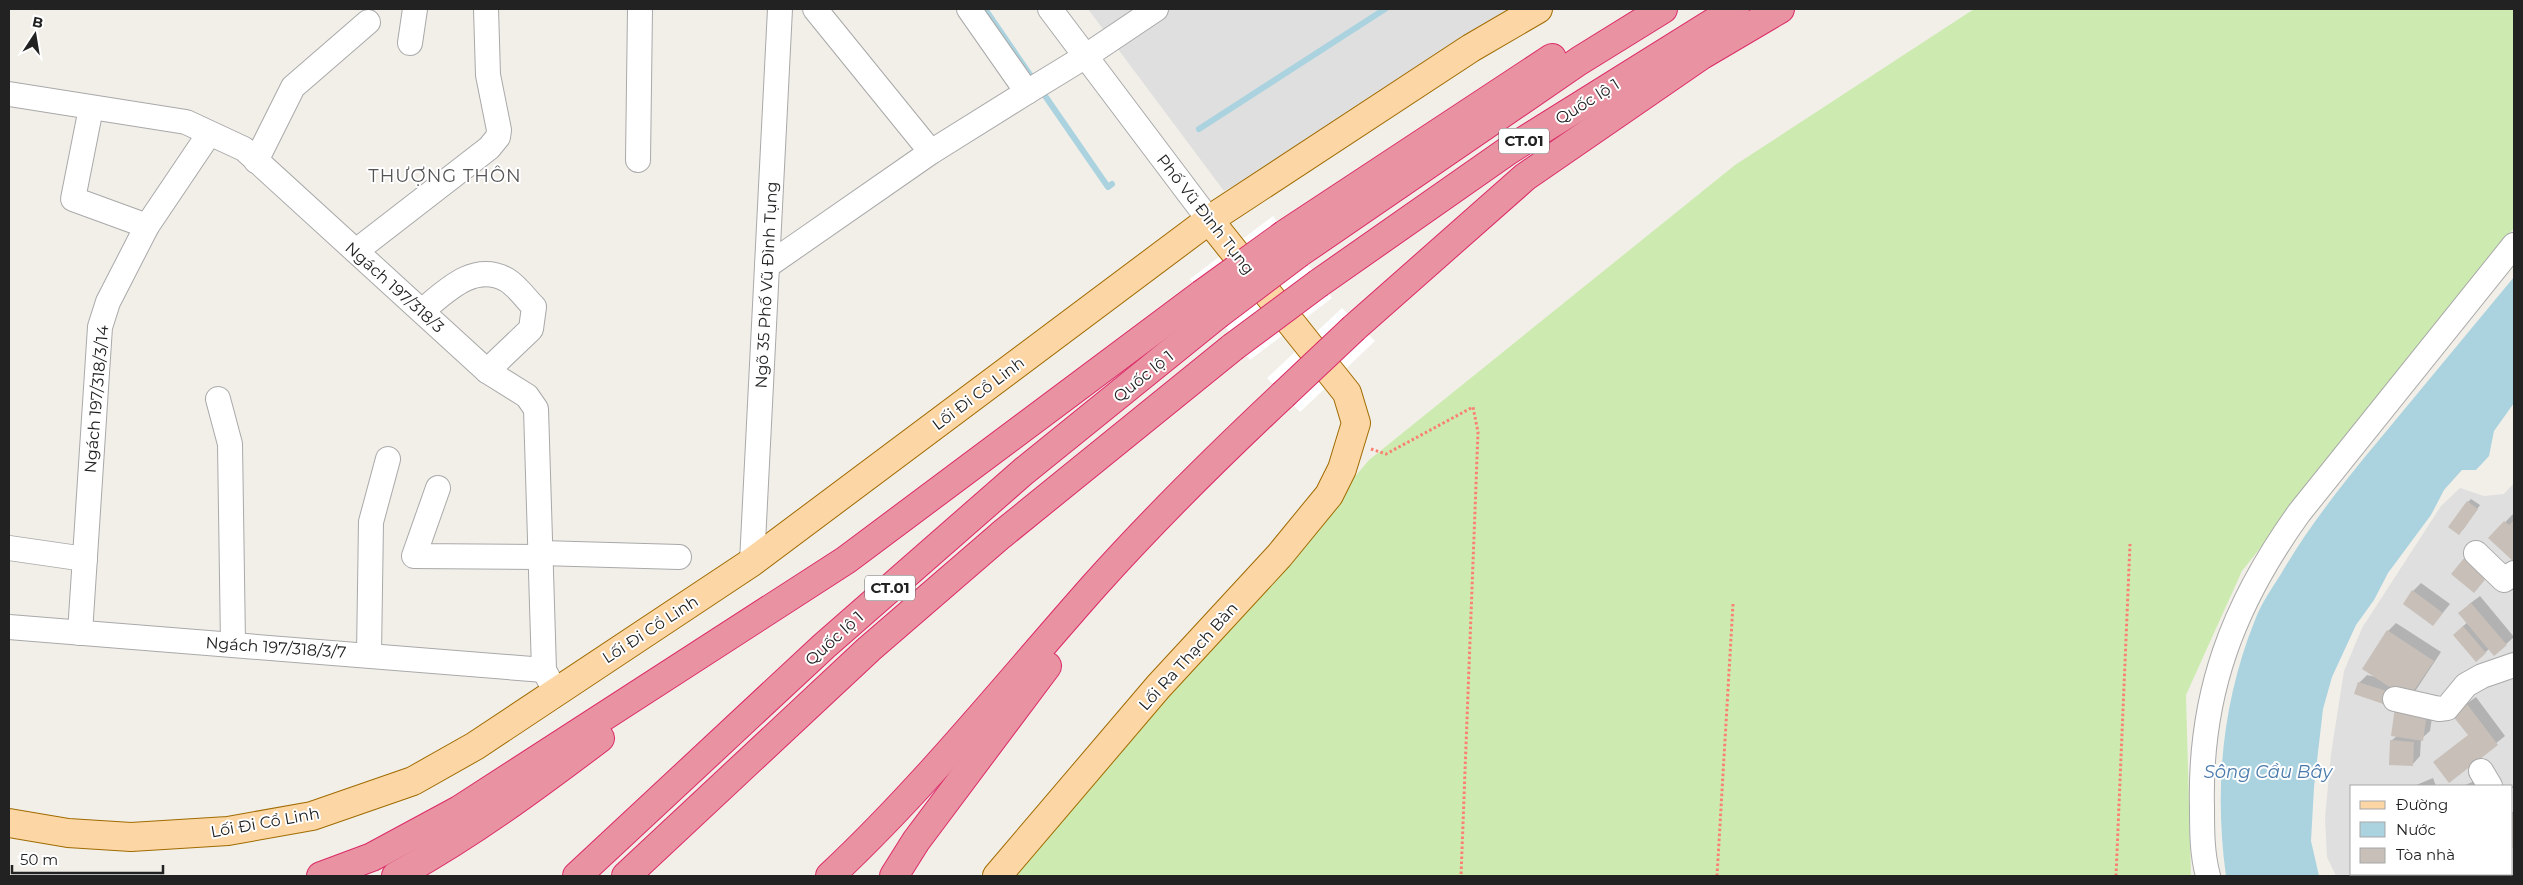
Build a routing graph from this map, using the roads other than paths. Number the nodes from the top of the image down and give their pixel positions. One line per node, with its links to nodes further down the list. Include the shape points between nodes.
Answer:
1 (415, 9): 15 (street)
2 (486, 9): 28 (street, via 488,75 498,137 489,148)
3 (640, 9): 22 (street)
4 (780, 9): 29 (street, Ngõ 35 Phố Vũ Đình Tụng)
5 (815, 9): 21 (street)
6 (969, 9): 17 (street)
7 (1050, 9): 16 (street, Phố Vũ Đình Tụng)
8 (1156, 9): 16 (street)
9 (1538, 9): 24 (main road, Lối Đi Cổ Linh, via 1471,48)
10 (1629, 9): 26 (highway, via 1490,98)
11 (1664, 9): 26 (highway, CT.01)
12 (1734, 9): 57 (highway, Quốc lộ 1 / CT.01, bridge, via 1509,150 1233,347 1001,535 876,643)
13 (1780, 9): 35 (highway, bridge, via 1702,55 1525,178 1354,328)
14 (368, 22): 23 (street, via 292,87)
15 (410, 43)
16 (1078, 61): 17 (street); 24 (street, Phố Vũ Đình Tụng)
17 (1028, 92): 21 (street)
18 (9, 94): 19 (street, Ngách 197/318/3)
19 (91, 108): 20 (street, Ngách 197/318/3, via 186,122); 25 (street, via 73,199)
20 (209, 134): 23 (street, Ngách 197/318/3, via 244,149); 25 (street, Ngách 197/318/3/14)
21 (931, 152): 29 (street)
22 (638, 160)
23 (256, 161): 28 (street, Ngách 197/318/3)
24 (1209, 220): 34 (main road, Phố Vũ Đình Tụng, via 1347,393); 43 (main road, Lối Đi Cổ Linh)
25 (147, 226): 42 (street, Ngách 197/318/3/14, via 108,302 100,327)
26 (1292, 243): 30 (highway, CT.01, bridge)
27 (2514, 245): 61 (street, via 2299,513 2271,552 2244,601 2220,660 2208,715 2201,784 2203,857)
28 (356, 251): 31 (street, Ngách 197/318/3)
29 (767, 266): 43 (street, Ngõ 35 Phố Vũ Đình Tụng)
30 (1210, 305): 45 (highway, via 846,560); 56 (highway, Quốc lộ 1 / CT.01, via 861,614)
31 (422, 311): 32 (street, Ngách 197/318/3); 32 (street, via 463,278 486,274 507,280 534,307 531,329)
32 (488, 371): 40 (street, Ngách 197/318/3, via 527,396 536,409)
33 (218, 399): 48 (street, via 230,444)
34 (1353, 433): 60 (main road, Lối Ra Thạch Bàn, via 1342,469 1329,495 1278,556 1158,686)
35 (1235, 440): 58 (highway, via 1096,584 904,800); 59 (highway, via 1086,616 916,841)
36 (388, 459): 49 (street, via 371,522)
37 (438, 488): 40 (street, via 414,556)
38 (9, 548): 42 (street)
39 (2476, 553): 44 (street, via 2504,580)
40 (541, 555): 41 (street); 51 (street, Ngách 197/318/3)
41 (680, 557)
42 (85, 559): 47 (street, Ngách 197/318/3/14)
43 (752, 562): 51 (main road, Lối Đi Cổ Linh)
44 (2514, 573)
45 (767, 609): 54 (highway, via 459,810 372,857); 55 (highway, via 519,799 447,848)
46 (9, 627): 47 (street, Ngách 197/318/3/7)
47 (80, 633): 48 (street, Ngách 197/318/3/7)
48 (233, 644): 49 (street, Ngách 197/318/3/7)
49 (369, 654): 51 (street, Ngách 197/318/3/7)
50 (2514, 665): 52 (street, via 2466,685 2447,708)
51 (550, 681): 53 (main road, Lối Đi Cổ Linh, via 475,746 413,781 312,816 228,831 131,837)
52 (2394, 699)
53 (9, 823)
54 (321, 876)
55 (396, 876)
56 (577, 876)
57 (626, 876)
58 (830, 876)
59 (894, 876)
60 (997, 876)
61 (2208, 876)

